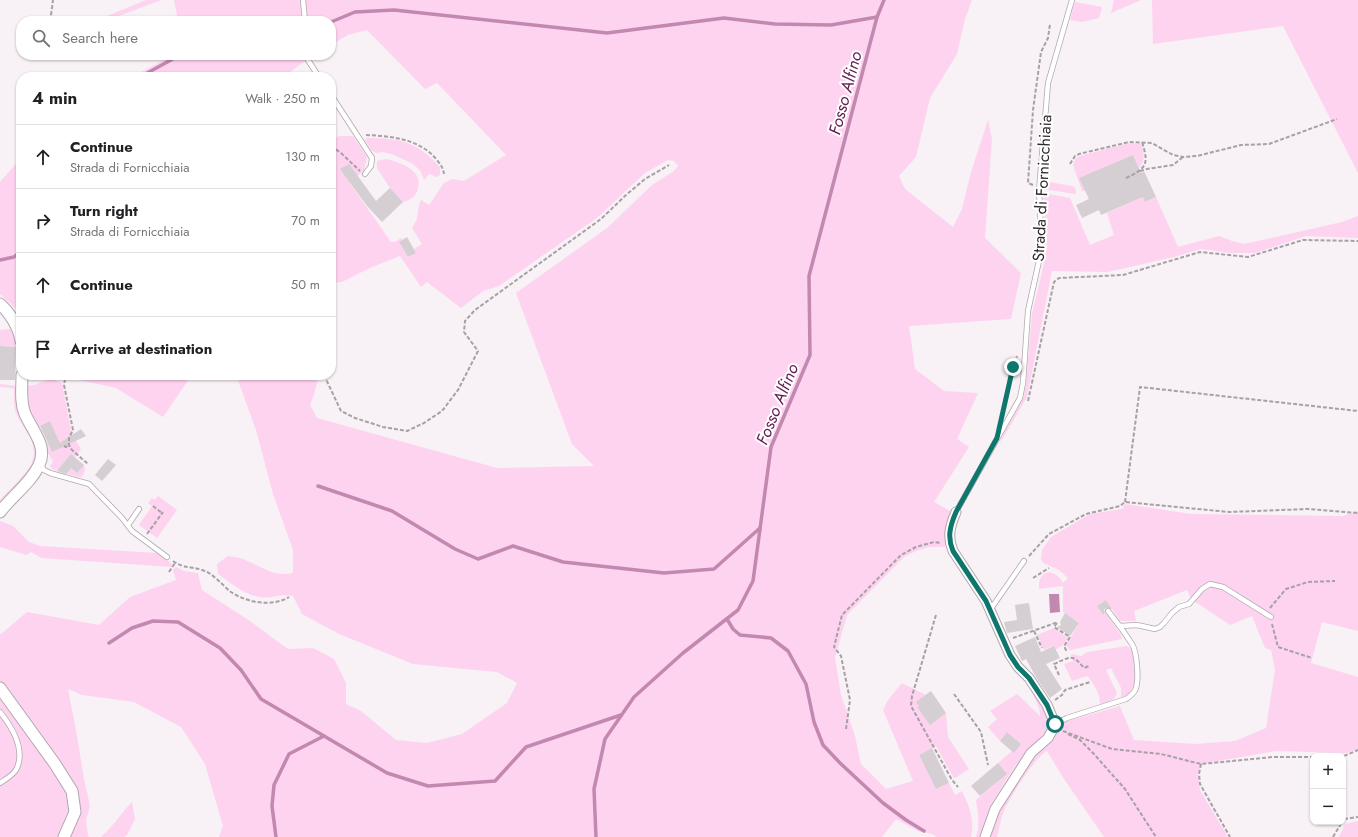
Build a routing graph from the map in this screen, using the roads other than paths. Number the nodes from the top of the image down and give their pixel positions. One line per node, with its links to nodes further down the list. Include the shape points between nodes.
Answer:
1 (303, 0): 3 (lane)
2 (1072, 0): 14 (lane, Strada di Fornicchiaia, via 1048,82 1040,185 1042,247 1028,311 1020,398)
3 (305, 16)
4 (308, 60): 5 (lane)
5 (316, 72)
6 (336, 102): 7 (lane, via 372,158 371,166)
7 (365, 174)
8 (0, 304): 9 (street, via 8,311)
9 (16, 329)
10 (22, 380): 11 (street, via 22,406 40,444)
11 (40, 464): 13 (street); 15 (lane, via 50,473 89,484)
12 (140, 509): 15 (lane)
13 (0, 512)
14 (956, 512): 18 (street, Strada di Fornicchiaia, via 949,534 950,544)
15 (128, 525): 16 (lane)
16 (167, 557)
17 (1024, 561): 18 (lane)
18 (990, 610): 24 (street, via 1010,655 1047,705)
19 (1108, 611): 21 (lane)
20 (1268, 615): 21 (lane, via 1223,587 1210,584 1189,604 1172,612 1160,627 1154,629 1137,625)
21 (1120, 626): 24 (lane, via 1135,651 1138,682 1136,689 1126,699 1067,718)
22 (0, 688): 26 (street, via 72,791 75,812)
23 (0, 712): 25 (lane, via 11,726 17,740 19,758 16,769)
24 (1057, 726): 27 (street, via 1031,753 999,802)
25 (0, 783)
26 (64, 837)
27 (986, 837)

